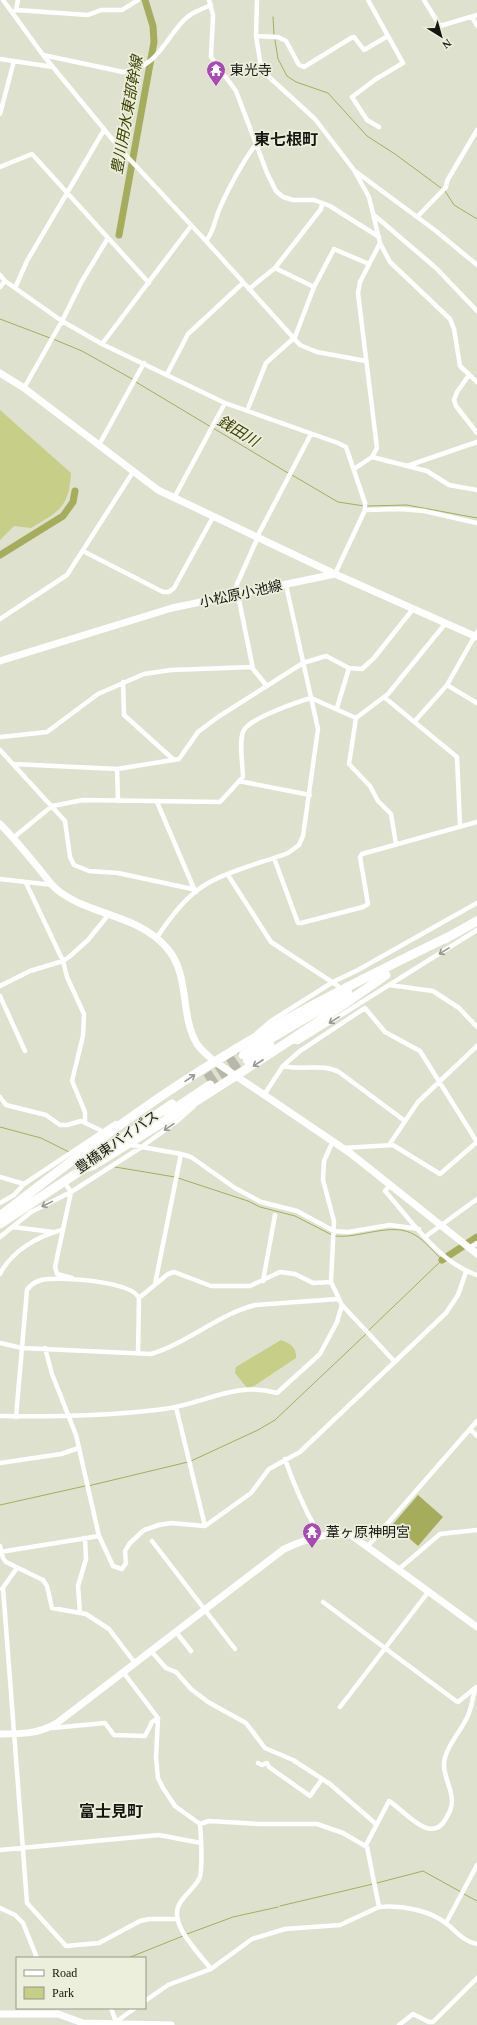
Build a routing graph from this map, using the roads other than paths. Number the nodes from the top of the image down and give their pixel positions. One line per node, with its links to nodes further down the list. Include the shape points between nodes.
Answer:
1 (3, 0): 8 (street)
2 (18, 0): 8 (street)
3 (138, 0): 8 (street, via 122,10 101,10 88,15)
4 (257, 0): 12 (street)
5 (368, 0): 13 (street)
6 (424, 0): 10 (street, via 440,26)
7 (210, 2): 14 (street, via 185,19 158,55 135,71 123,72); 22 (street, via 214,26 211,57 236,90)
8 (14, 11): 14 (street)
9 (477, 15): 10 (street)
10 (472, 18): 11 (street)
11 (477, 26)
12 (256, 36): 13 (street, via 282,38 299,65 304,67 351,38 354,37 364,50); 24 (street, via 261,67 315,119)
13 (388, 36): 19 (street, via 403,63 352,96 367,120)
14 (43, 55): 17 (street)
15 (0, 59): 16 (street)
16 (14, 61): 17 (street); 18 (street)
17 (53, 68): 20 (street)
18 (0, 114)
19 (379, 127)
20 (104, 130): 25 (street); 29 (street)
21 (477, 130): 28 (street, via 446,187)
22 (256, 144): 26 (street, via 276,191 293,200 314,200); 32 (street, via 218,211 214,229)
23 (0, 167): 25 (street, via 32,154)
24 (354, 170): 27 (street, via 369,197); 28 (street)
25 (67, 192): 30 (street); 42 (street, via 27,260)
26 (322, 203): 31 (street, via 336,209); 35 (street, via 321,209)
27 (374, 215): 31 (street); 44 (street, via 436,268)
28 (417, 217): 34 (street)
29 (191, 226): 32 (street); 39 (street)
30 (108, 238): 39 (street); 45 (street)
31 (379, 240): 33 (street); 52 (street, via 390,262 450,319 459,364)
32 (206, 241): 38 (street)
33 (369, 264): 41 (street, via 334,249); 48 (street, via 360,282 358,293)
34 (477, 265)
35 (275, 268): 41 (street); 43 (street)
36 (0, 275): 37 (street)
37 (5, 281): 40 (street); 42 (street)
38 (244, 282): 43 (street); 51 (street, via 188,334)
39 (149, 283): 47 (street)
40 (0, 287)
41 (314, 287): 46 (street)
42 (15, 288): 45 (street)
43 (249, 289): 46 (street)
44 (477, 310)
45 (62, 321): 47 (street); 54 (street)
46 (294, 338): 48 (street, via 300,345 317,352); 56 (street, via 264,366)
47 (102, 344): 49 (street)
48 (366, 361): 61 (street, via 376,444 376,452)
49 (144, 362): 51 (street); 60 (street)
50 (0, 373): 54 (street)
51 (167, 374): 55 (street)
52 (469, 375): 53 (street); 57 (street, via 454,400)
53 (477, 382)
54 (24, 388): 60 (street)
55 (225, 403): 56 (street); 66 (street)
56 (247, 411): 58 (street)
57 (477, 433)
58 (311, 434): 63 (street, via 346,447); 70 (street)
59 (477, 442): 62 (street)
60 (99, 445): 64 (street)
61 (372, 457): 62 (street); 63 (street)
62 (407, 466): 65 (street, via 427,471 449,485)
63 (354, 469): 67 (street)
64 (134, 472): 66 (street, via 158,490); 71 (street)
65 (477, 490)
66 (174, 498): 68 (street)
67 (365, 510): 69 (street, via 424,511); 72 (street)
68 (213, 517): 70 (street); 71 (street, via 184,573 169,592 163,592)
69 (477, 523)
70 (257, 537): 72 (street); 74 (street, via 237,584)
71 (83, 551): 76 (street, via 67,575)
72 (335, 574): 73 (street, 小松原小池線); 75 (street)
73 (286, 584): 74 (street, 小松原小池線); 80 (street)
74 (236, 595): 79 (street, 小松原小池線, via 172,608); 81 (street)
75 (413, 609): 77 (street); 82 (street, via 370,664 362,669)
76 (0, 619)
77 (445, 624): 78 (street); 86 (street)
78 (476, 635): 84 (street)
79 (0, 661)
80 (303, 663): 82 (street, via 326,656); 85 (street); 87 (street)
81 (252, 666): 83 (street, via 171,670 144,674); 85 (street)
82 (349, 668): 89 (street)
83 (123, 682): 92 (street, via 98,694 47,732); 94 (street, via 124,715)
84 (447, 685): 88 (street); 91 (street)
85 (267, 686): 94 (street, via 198,732 182,756)
86 (384, 697): 90 (street); 91 (street)
87 (311, 698): 89 (street); 97 (street, via 276,710 244,730 243,777); 98 (street, via 318,736)
88 (477, 703)
89 (337, 708): 90 (street)
90 (356, 718): 106 (street, via 349,764 391,814)
91 (415, 721): 104 (street, via 457,757)
92 (0, 737)
93 (0, 750): 95 (street)
94 (174, 760): 96 (street)
95 (13, 764): 96 (street); 101 (street)
96 (117, 769): 99 (street)
97 (239, 781): 98 (street); 100 (street, via 220,802)
98 (310, 795): 107 (street, via 306,824 299,845 288,853)
99 (118, 801): 100 (street); 101 (street, via 83,800)
100 (157, 802): 112 (street)
101 (52, 806): 105 (street); 112 (street, via 65,821 70,856 74,865 79,868 129,875)
102 (477, 822): 104 (street)
103 (0, 824): 105 (street)
104 (460, 825): 106 (street)
105 (13, 838): 111 (street)
106 (396, 844): 107 (street, via 360,855 368,904 301,924 298,924)
107 (274, 858): 108 (street)
108 (228, 875): 112 (street, via 208,883); 122 (street, via 271,942)
109 (0, 879): 110 (street)
110 (26, 883): 111 (street); 120 (street)
111 (52, 885): 114 (street, via 76,902)
112 (196, 892): 118 (street, via 170,918)
113 (477, 903): 122 (street)
114 (109, 914): 118 (street, via 131,922); 120 (street, via 88,940)
115 (477, 921): 117 (highway)
116 (477, 930): 123 (street, one-way to 123)
117 (450, 936): 119 (highway); 128 (highway, via 293,1014)
118 (157, 937): 132 (street, via 179,967 188,1019 194,1037)
119 (418, 955): 121 (highway); 121 (highway, via 333,1001 245,1057)
120 (63, 961): 124 (street, via 30,971); 141 (street, via 67,977 84,1014 83,1036 72,1081 85,1112)
121 (386, 975): 129 (highway)
122 (333, 982): 125 (street); 128 (street, via 271,1021)
123 (389, 985): 127 (street, via 433,991 459,1008); 129 (street, one-way to 129, via 358,1002 298,1042)
124 (0, 986)
125 (338, 986)
126 (0, 996): 131 (street)
127 (477, 1027)
128 (253, 1038): 132 (highway)
129 (291, 1041): 134 (highway, one-way to 134)
130 (477, 1046): 135 (street)
131 (25, 1051)
132 (214, 1062): 134 (street); 136 (highway, one-way to 132)
133 (283, 1066): 135 (street, via 300,1051 364,1008 385,1032 420,1051); 137 (street); 140 (street, via 331,1068)
134 (237, 1076): 137 (street); 139 (highway)
135 (439, 1082): 140 (street, via 418,1102); 144 (street)
136 (166, 1094): 152 (street, via 150,1101 54,1167); 160 (highway, via 63,1167)
137 (264, 1095): 143 (street)
138 (0, 1097): 141 (street, via 6,1105 46,1115 60,1125)
139 (198, 1102): 147 (street, one-way to 147, via 182,1118); 150 (highway)
140 (405, 1121): 146 (street)
141 (85, 1122): 142 (street)
142 (100, 1130)
143 (333, 1141): 148 (street); 167 (street, via 324,1161 323,1180 334,1221)
144 (477, 1142): 146 (street, via 440,1174)
145 (131, 1145): 147 (street)
146 (389, 1145): 148 (street)
147 (140, 1148): 149 (street); 155 (street)
148 (343, 1148): 153 (street)
149 (181, 1154): 167 (street, via 191,1157 211,1173 260,1202 297,1211); 179 (street)
150 (85, 1168): 158 (highway, 豊橋東バイパス); 158 (highway, 豊橋東バイパス, via 208,1082)
151 (0, 1177): 152 (street)
152 (24, 1184): 157 (street, via 14,1195)
153 (390, 1185): 162 (street); 164 (street, via 385,1191)
154 (67, 1186): 155 (street)
155 (71, 1192): 163 (street, one-way to 163, via 31,1212); 165 (street)
156 (477, 1199): 162 (street)
157 (0, 1204)
158 (27, 1205): 161 (highway, 豊橋東バイパス)
159 (275, 1215): 177 (street)
160 (0, 1216)
161 (0, 1224)
162 (441, 1226): 169 (street); 171 (street)
163 (13, 1227): 166 (street); 168 (street)
164 (419, 1229): 167 (street, via 390,1226); 169 (street)
165 (62, 1230): 166 (street); 176 (street, via 55,1271)
166 (55, 1232): 174 (street, via 16,1253)
167 (333, 1234): 178 (street)
168 (0, 1237)
169 (426, 1237): 173 (street)
170 (477, 1243): 171 (street)
171 (466, 1246): 172 (street)
172 (477, 1254)
173 (466, 1272): 175 (street); 187 (street, via 452,1306)
174 (0, 1274)
175 (477, 1275)
176 (74, 1279): 180 (street, via 126,1287); 184 (street, via 43,1280 30,1286 27,1290)
177 (263, 1281): 178 (street, via 274,1274 285,1272 295,1274 313,1284); 179 (street, via 245,1287 211,1286 174,1272)
178 (331, 1282): 181 (street)
179 (155, 1284): 180 (street)
180 (139, 1298): 186 (street)
181 (338, 1298): 182 (street); 186 (street, via 250,1306 217,1320 159,1352)
182 (342, 1305): 187 (street); 188 (street, via 337,1322 320,1354 276,1393 234,1390)
183 (0, 1343): 184 (street)
184 (22, 1348): 185 (street); 190 (street)
185 (45, 1348): 186 (street); 191 (street)
186 (138, 1353)
187 (396, 1362): 196 (street, via 300,1452)
188 (176, 1407): 191 (street); 198 (street)
189 (0, 1416): 190 (street)
190 (16, 1417): 191 (street)
191 (69, 1417): 195 (street)
192 (477, 1420): 193 (street)
193 (470, 1429): 194 (street); 204 (street)
194 (477, 1436)
195 (79, 1448): 197 (street, via 62,1454); 200 (street)
196 (285, 1459): 198 (street, via 264,1474 251,1493); 201 (street)
197 (0, 1463)
198 (205, 1526): 200 (street, via 171,1523 144,1530 130,1543 125,1551 124,1566 118,1569 110,1562)
199 (477, 1530): 207 (street, via 440,1534)
200 (99, 1536): 202 (street)
201 (318, 1536): 204 (street, via 351,1535); 211 (street, via 284,1549)
202 (85, 1538): 205 (street); 212 (street, via 86,1559 78,1586)
203 (152, 1541): 211 (street)
204 (367, 1547): 207 (street)
205 (0, 1550): 206 (street, via 6,1562)
206 (17, 1568): 208 (street); 212 (street, via 43,1580 52,1608)
207 (399, 1569): 209 (street)
208 (1, 1590): 226 (street)
209 (429, 1592): 213 (street); 215 (street)
210 (323, 1602): 215 (street)
211 (205, 1609): 214 (street); 216 (street)
212 (80, 1612): 219 (street, via 109,1629)
213 (477, 1627)
214 (176, 1632): 217 (street); 218 (street)
215 (387, 1648): 221 (street, via 458,1702); 222 (street)
216 (236, 1649)
217 (151, 1651): 219 (street); 228 (street, via 166,1668 176,1672 191,1689 208,1702 246,1723 265,1748 293,1760)
218 (191, 1651)
219 (135, 1662): 220 (street)
220 (123, 1672): 223 (street); 224 (street)
221 (476, 1687): 230 (street, via 469,1714 446,1757 444,1766 452,1800 451,1811 443,1823 437,1829 430,1830 389,1801)
222 (340, 1707)
223 (158, 1718): 224 (street, via 152,1722 145,1736 114,1734 105,1723); 229 (street, via 158,1778 175,1806)
224 (47, 1729): 226 (street)
225 (0, 1734): 226 (street)
226 (14, 1734): 233 (street)
227 (258, 1763): 228 (street, via 267,1763 310,1796)
228 (322, 1779): 230 (street)
229 (200, 1824): 231 (street); 232 (street, via 209,1821 317,1824)
230 (376, 1824): 232 (street)
231 (201, 1843): 233 (street, via 159,1835); 238 (street, via 200,1878 180,1904)
232 (366, 1845): 236 (street)
233 (23, 1849): 234 (street); 238 (street, via 27,1903 66,1946 99,1943 149,1918)
234 (0, 1850)
235 (477, 1865): 239 (street)
236 (379, 1907): 239 (street, via 427,1913); 242 (street, via 340,1925 300,1926 272,1932 244,1944)
237 (0, 1908): 241 (street, via 15,1915 23,1923)
238 (176, 1919): 242 (street)
239 (446, 1923): 240 (street, via 461,1938)
240 (477, 1944)
241 (37, 1957)
242 (211, 1969): 244 (street, via 168,1986)
243 (477, 1978): 250 (street, via 433,2022 413,2014)
244 (146, 2000)
245 (111, 2009): 248 (street)
246 (135, 2009): 248 (street)
247 (0, 2014): 248 (street, via 58,2014 83,2023)
248 (113, 2024): 249 (street)
249 (171, 2025)
250 (399, 2025)

